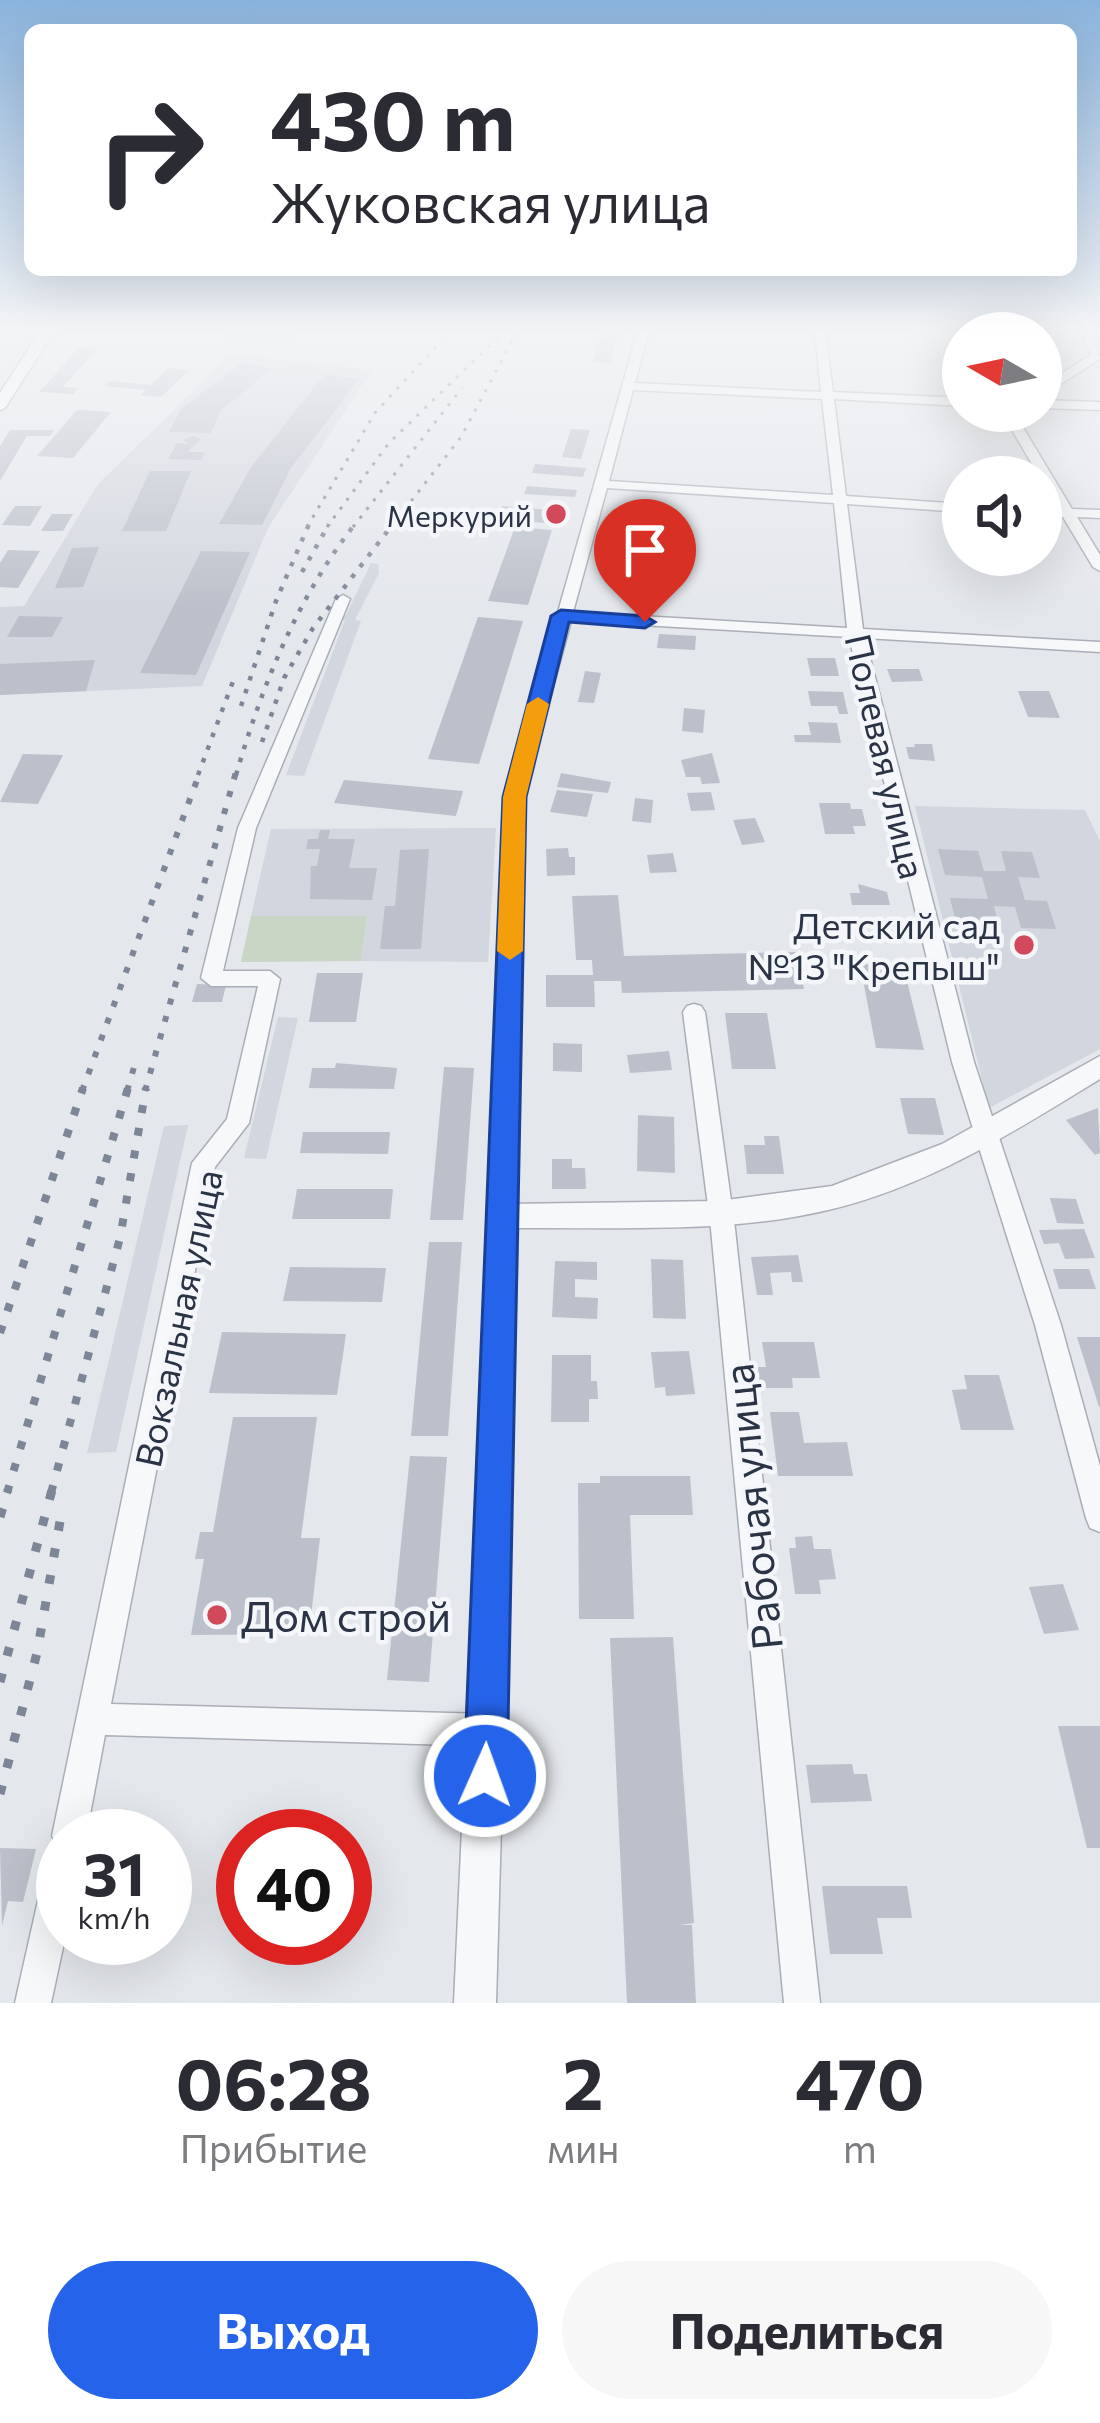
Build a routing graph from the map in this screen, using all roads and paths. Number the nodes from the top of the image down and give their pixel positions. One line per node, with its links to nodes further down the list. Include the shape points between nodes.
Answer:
1 (619, 423): 4 (street)
2 (832, 423): 5 (street, Полевая улица)
3 (1019, 432): 8 (street)
4 (600, 484): 5 (street); 12 (street)
5 (839, 500): 6 (street); 13 (street, Полевая улица)
6 (942, 507)
7 (1062, 514): 8 (street)
8 (1068, 514): 9 (street); 10 (street)
9 (1100, 514)
10 (1100, 567)
11 (343, 599): 21 (street, Вокзальная улица, via 247,828 211,979 270,979 238,1124 204,1163)
12 (561, 616): 13 (street); 19 (street, via 514,797)
13 (856, 635): 14 (street); 17 (street, Полевая улица)
14 (1100, 647)
15 (694, 1012): 18 (street, Рабочая улица)
16 (1100, 1066): 17 (street)
17 (985, 1137): 18 (street, via 851,1190 791,1206); 20 (street, Полевая улица)
18 (721, 1211): 19 (street); 27 (street, Рабочая улица)
19 (504, 1216): 22 (street)
20 (1100, 1518)
21 (95, 1719): 22 (street); 23 (street, Вокзальная улица)
22 (487, 1730): 26 (street)
23 (75, 1809)
24 (41, 1965): 25 (street)
25 (33, 2003)
26 (475, 2003)
27 (802, 2003)

